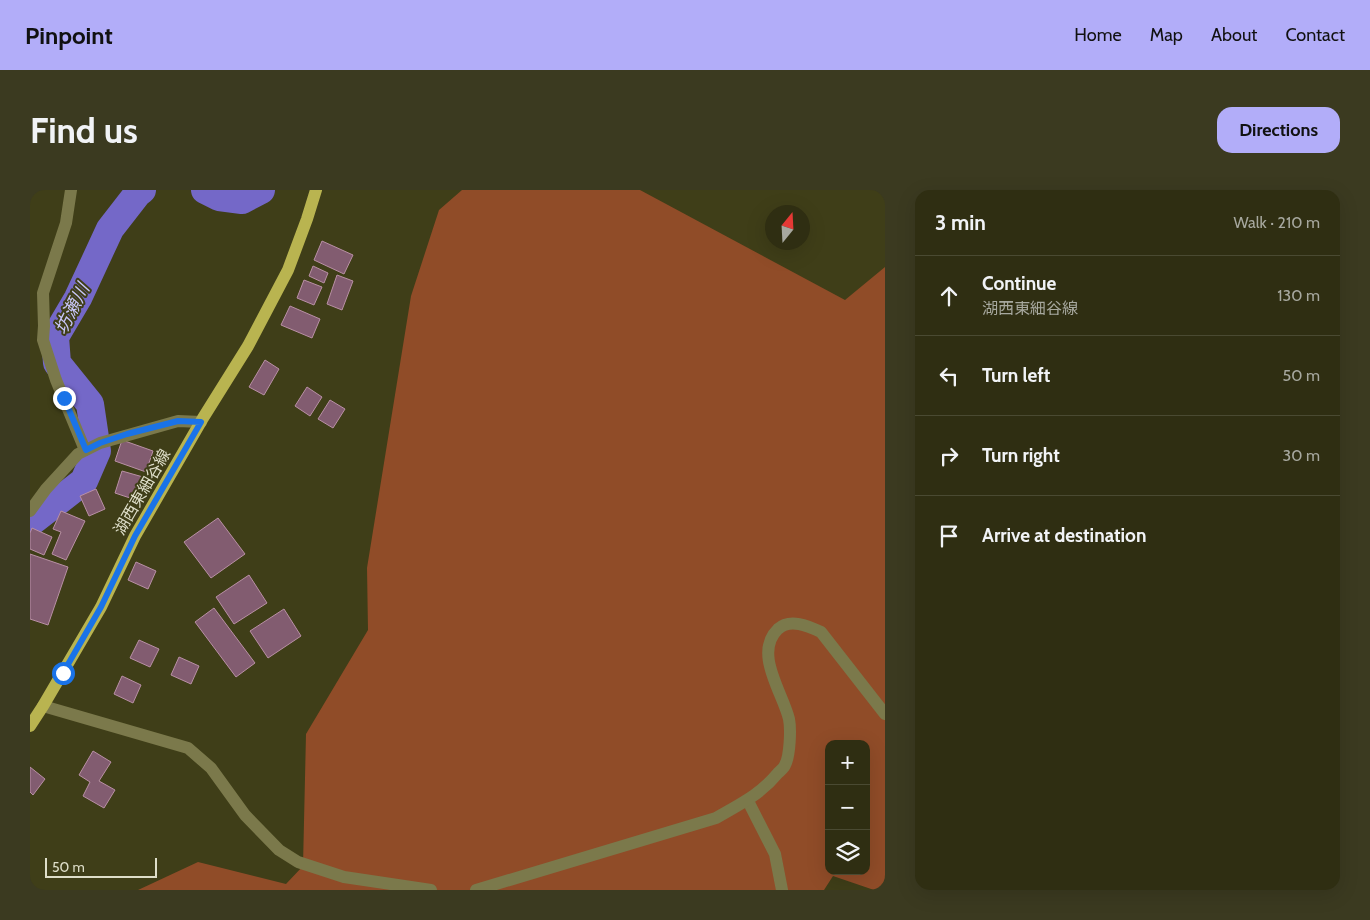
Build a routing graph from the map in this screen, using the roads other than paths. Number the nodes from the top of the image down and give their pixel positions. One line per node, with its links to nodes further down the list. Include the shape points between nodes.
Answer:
1 (71, 190): 4 (street, via 66,223 43,293 43,340)
2 (316, 190): 3 (main road, 湖西東細谷線, via 288,270 248,346)
3 (201, 422): 4 (street, via 178,421 109,440); 6 (main road, 湖西東細谷線, via 135,536 101,607)
4 (86, 450): 5 (street, via 78,454)
5 (30, 511)
6 (44, 706): 8 (main road, 湖西東細谷線); 10 (street, via 188,748 211,768 246,815 279,850 298,862 344,877)
7 (885, 714): 9 (street, via 821,632 793,623 779,628 770,640 768,655 772,676 789,720 786,764 766,787)
8 (30, 726)
9 (748, 801): 11 (street, via 716,818); 12 (street, via 775,854)
10 (431, 890)
11 (476, 890)
12 (782, 890)

